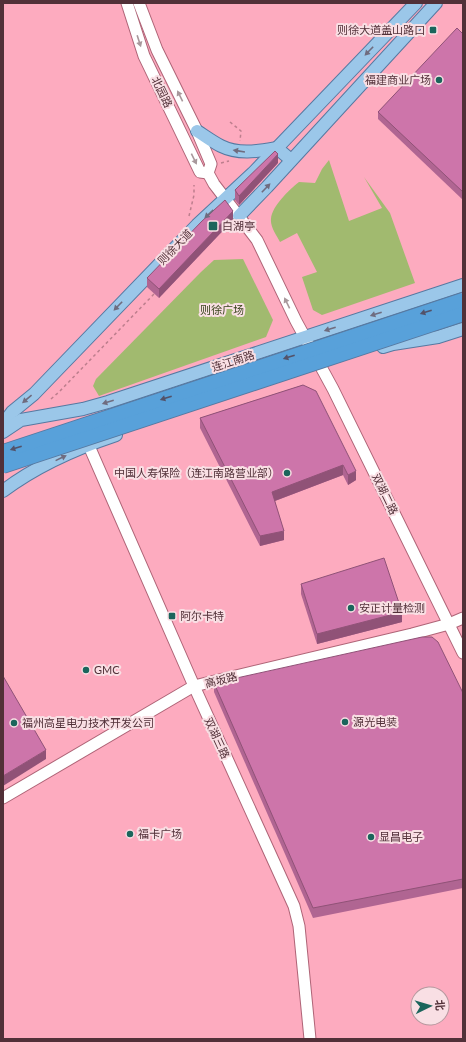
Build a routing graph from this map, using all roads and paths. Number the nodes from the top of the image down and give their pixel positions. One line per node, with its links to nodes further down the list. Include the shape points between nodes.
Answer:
1 (127, 3): 7 (street, 北园路, one-way to 7, via 144,56)
2 (139, 3): 6 (street, 北园路, one-way to 2, via 157,50)
3 (416, 3): 9 (main road, 则徐大道, one-way to 9)
4 (436, 3): 10 (main road)
5 (230, 122): 8 (path, via 241,131)
6 (197, 131): 7 (street); 9 (main road, one-way to 6, via 238,151 222,146); 11 (street, 北园路, via 211,164)
7 (184, 138): 11 (street, 北园路, one-way to 11, via 200,172)
8 (240, 141)
9 (278, 148): 10 (main road); 13 (main road, 则徐大道)
10 (291, 160): 15 (main road, one-way to 10)
11 (208, 173): 13 (street, 北园路)
12 (194, 185): 14 (path)
13 (225, 199): 15 (street, 北园路); 24 (main road, 则徐大道, one-way to 24, via 196,225)
14 (189, 216)
15 (239, 216): 21 (street, 北园路, one-way to 15, via 257,240)
16 (463, 285): 21 (main road, 连江南路, one-way to 21)
17 (158, 290): 23 (path)
18 (463, 300): 27 (highway, one-way to 27, bridge)
19 (463, 314): 28 (highway, bridge)
20 (463, 329): 22 (main road, via 438,337 393,344)
21 (305, 337): 22 (street, 双湖二路); 25 (main road, 连江南路, one-way to 25, via 108,402 21,420)
22 (321, 367): 26 (main road); 31 (street, 双湖二路)
23 (51, 399)
24 (3, 424)
25 (3, 432)
26 (89, 446): 29 (main road, one-way to 26, via 40,468); 33 (street, 双湖三路)
27 (3, 452)
28 (3, 466)
29 (3, 491)
30 (463, 618): 31 (street, 高坂路)
31 (449, 624): 32 (street, 双湖二路); 33 (street, 高坂路)
32 (463, 653)
33 (194, 686): 34 (street, 高坂路); 35 (street, 双湖三路, via 294,906 299,926)
34 (3, 798)
35 (310, 1039)

